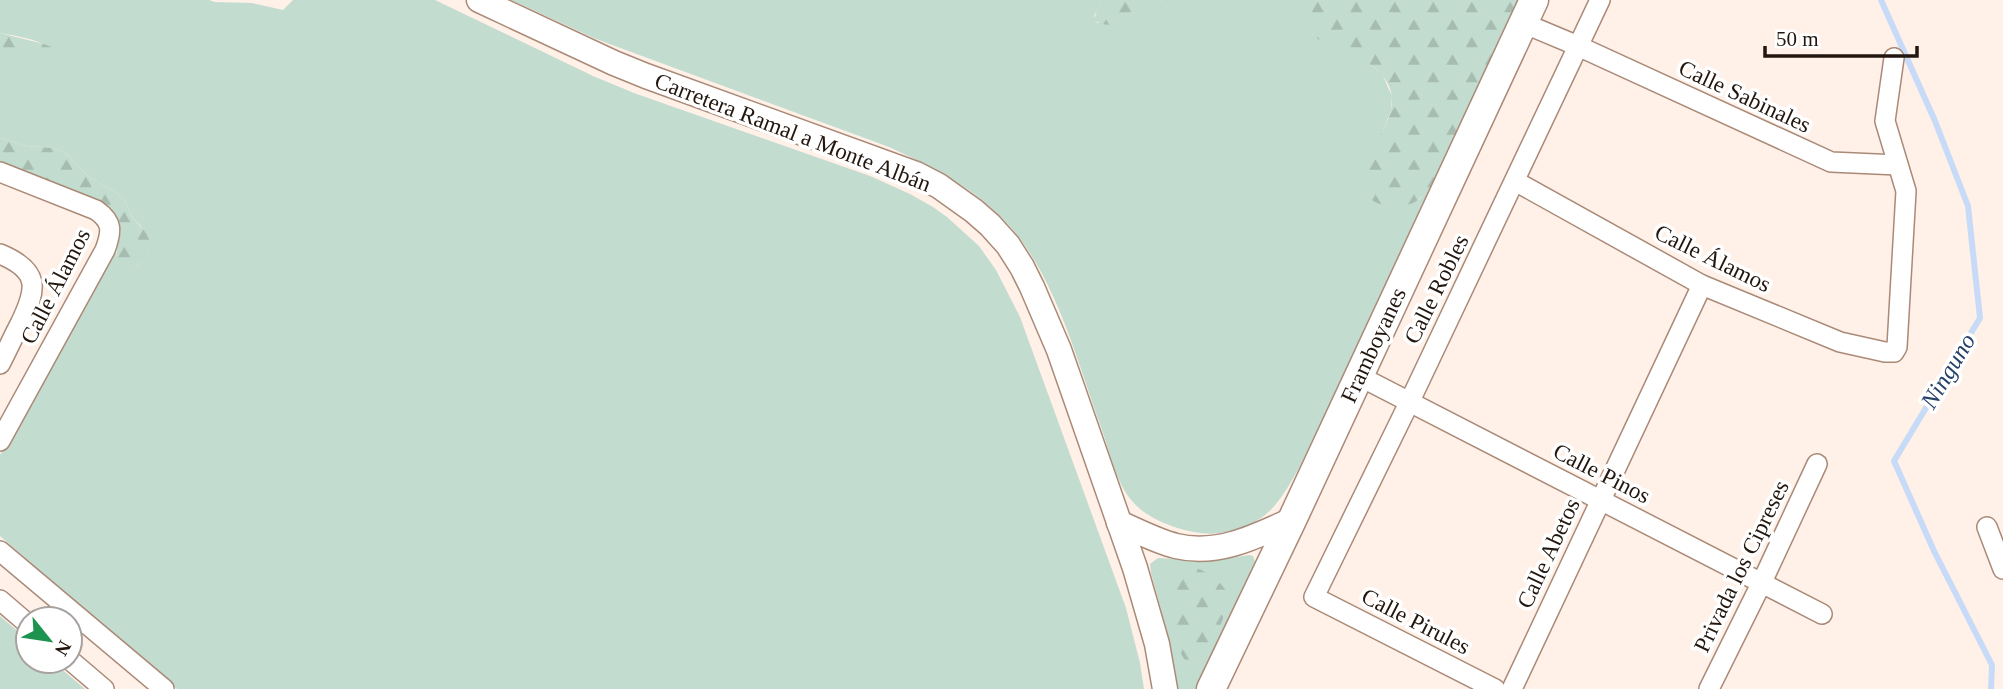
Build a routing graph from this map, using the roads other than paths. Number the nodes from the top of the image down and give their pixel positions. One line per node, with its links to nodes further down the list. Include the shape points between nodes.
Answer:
1 (479, 0): 19 (street, Carretera Ramal a Monte Albán, via 636,72 916,174 974,211 1008,245 1043,309)
2 (1600, 0): 4 (street, Calle Robles)
3 (1528, 12): 4 (street, Calle Sabinales); 13 (main road, Framboyanes)
4 (1578, 46): 6 (street, Calle Sabinales, via 1831,162); 8 (street, Calle Robles)
5 (1894, 58): 6 (street, via 1885,121)
6 (1898, 164): 10 (street, Calle Álamos, via 1906,191 1894,352 1840,342)
7 (0, 172): 15 (street, Calle Álamos, via 96,210 110,230 102,257)
8 (1515, 181): 10 (street, Calle Álamos); 14 (street, Calle Robles)
9 (0, 254): 11 (street, via 30,275 33,293)
10 (1702, 285): 17 (street, Calle Abetos)
11 (5, 343): 12 (street)
12 (0, 364)
13 (1359, 376): 14 (street, Calle Pinos); 18 (main road, Framboyanes)
14 (1409, 403): 17 (street, Calle Pinos); 24 (street, Calle Robles)
15 (0, 441)
16 (1817, 464): 23 (street, Privada los Cipreses)
17 (1600, 499): 23 (street, Calle Pinos); 34 (street, Calle Abetos)
18 (1292, 520): 19 (street, via 1237,544 1215,548 1175,545); 32 (main road, Framboyanes)
19 (1119, 523): 31 (street, Carretera Ramal a Monte Albán, via 1151,624)
20 (1987, 527): 22 (street)
21 (0, 551): 30 (street)
22 (2003, 569)
23 (1762, 582): 27 (street, Calle Pinos); 35 (street, Privada los Cipreses)
24 (1314, 597): 33 (street, Calle Pirules)
25 (0, 600): 26 (street)
26 (14, 612)
27 (1822, 614)
28 (84, 672): 29 (street)
29 (104, 689)
30 (164, 689)
31 (1164, 689)
32 (1211, 689)
33 (1495, 689)
34 (1512, 689)
35 (1709, 689)

